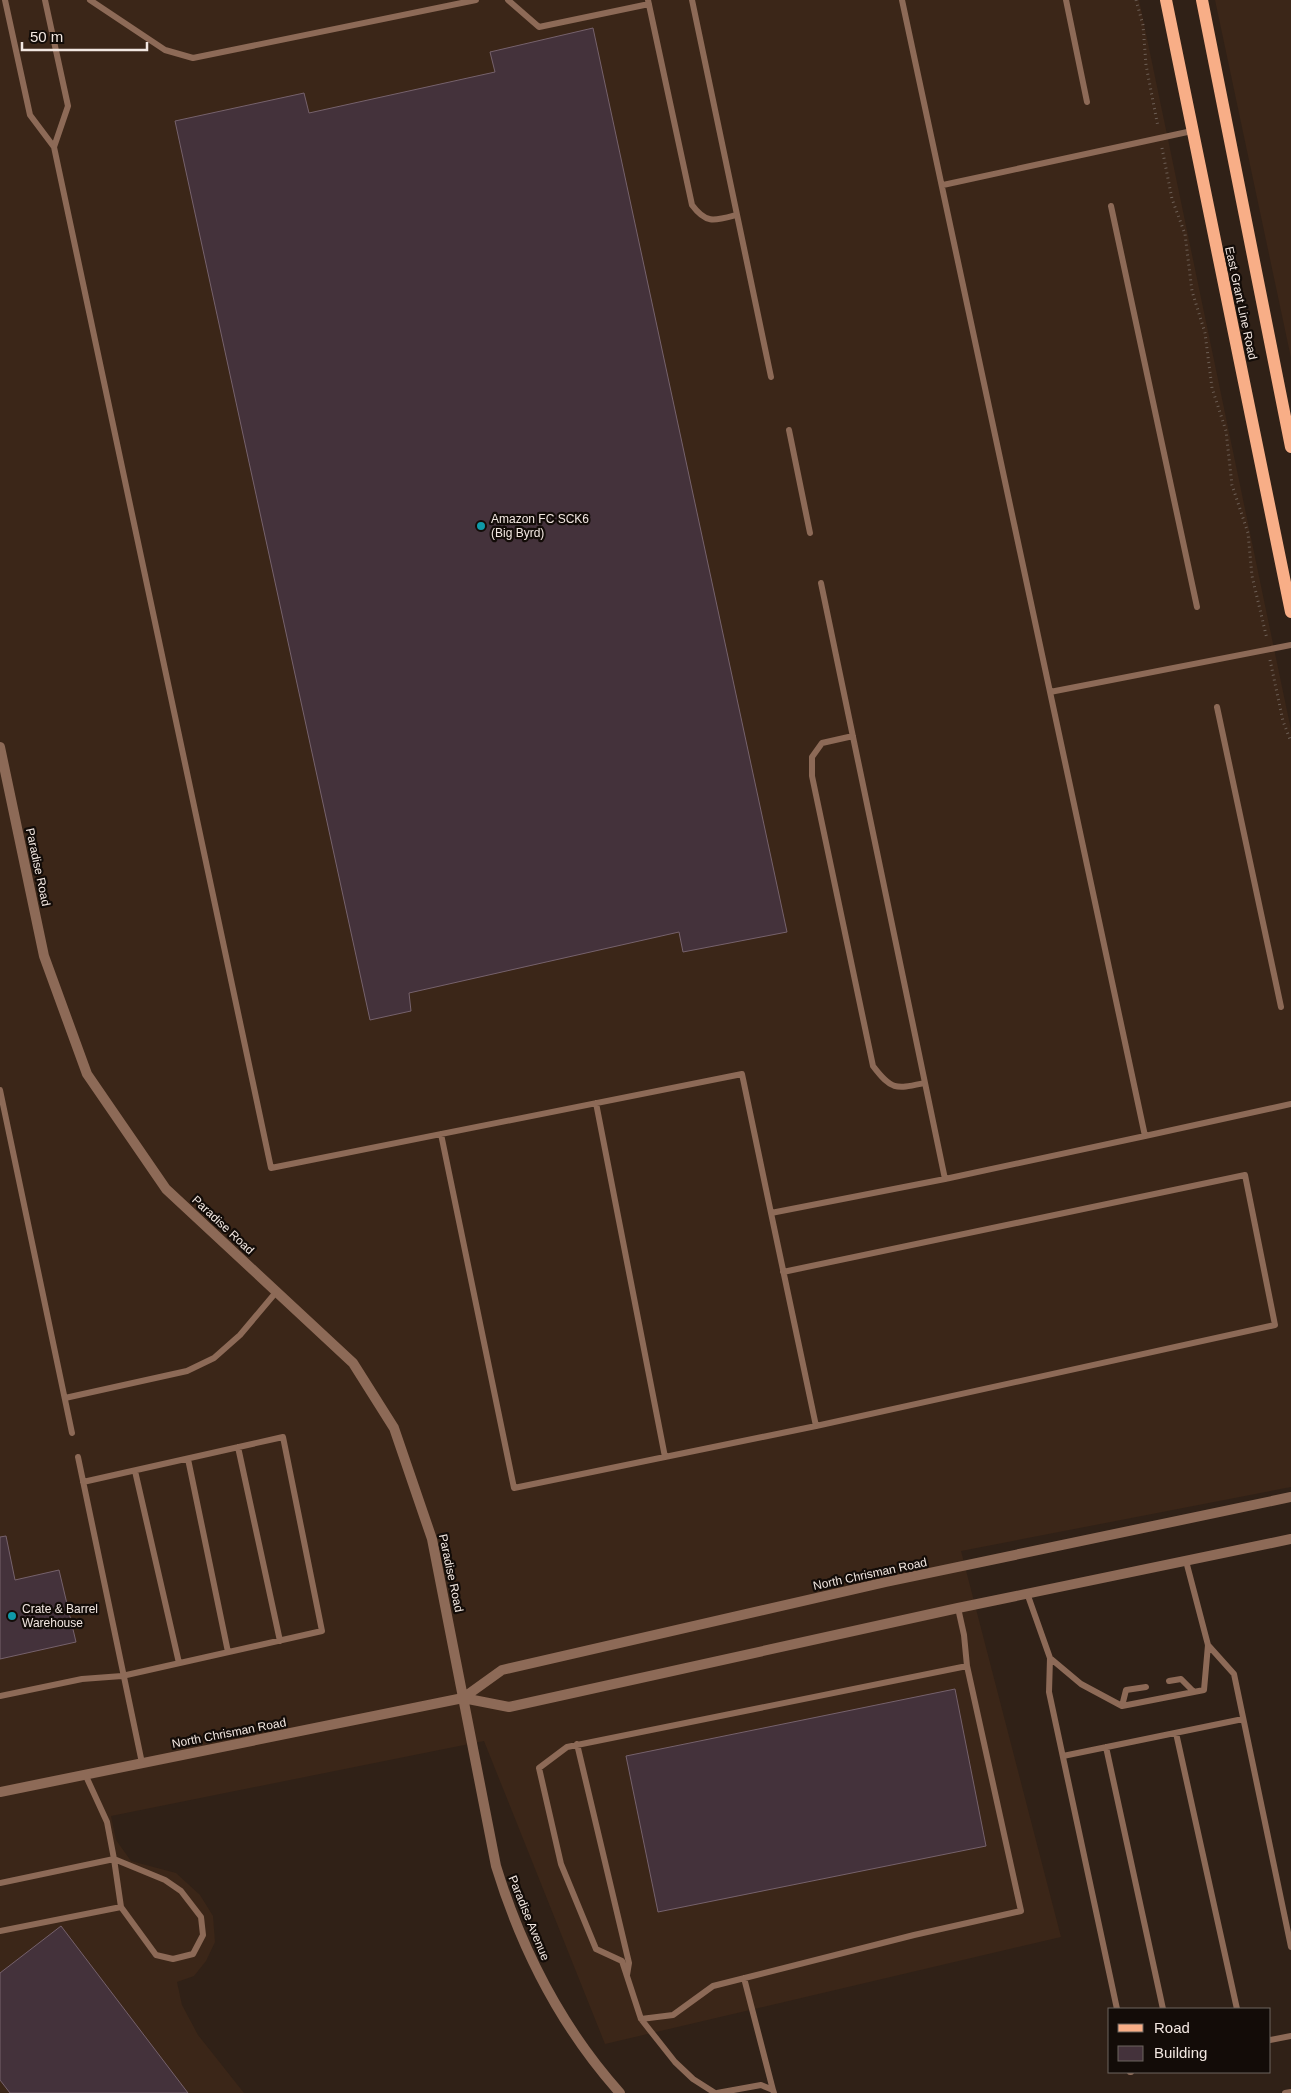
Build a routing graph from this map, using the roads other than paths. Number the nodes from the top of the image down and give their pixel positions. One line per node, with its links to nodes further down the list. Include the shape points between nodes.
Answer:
1 (5, 0): 14 (lane, via 30,115)
2 (45, 0): 14 (lane, via 68,106)
3 (90, 0): 4 (lane, via 165,50 193,58)
4 (476, 0)
5 (508, 0): 11 (lane, via 539,27)
6 (692, 0): 17 (lane)
7 (902, 0): 15 (lane)
8 (1066, 0): 12 (lane)
9 (1166, 0): 13 (main road, East Grant Line Road)
10 (1202, 0): 20 (main road, East Grant Line Road)
11 (648, 2): 17 (lane, via 692,205 700,216 716,221)
12 (1086, 102)
13 (1192, 131): 15 (lane); 24 (main road, East Grant Line Road)
14 (54, 147): 35 (lane, via 270,1168)
15 (943, 185): 26 (lane)
16 (1111, 206): 23 (lane)
17 (736, 215): 18 (lane)
18 (770, 377)
19 (790, 430): 21 (lane)
20 (1291, 447)
21 (810, 533)
22 (820, 583): 28 (lane)
23 (1197, 607)
24 (1291, 612)
25 (1291, 644): 26 (lane)
26 (1050, 692): 36 (lane)
27 (1217, 707): 30 (lane)
28 (852, 736): 31 (lane); 31 (lane, via 822,743 812,757 812,776 873,1066 885,1081 900,1088)
29 (0, 747): 40 (street, Paradise Road, via 44,956 87,1074 166,1189)
30 (1281, 1007)
31 (925, 1083): 37 (lane)
32 (0, 1090): 41 (lane)
33 (596, 1103): 35 (lane); 38 (lane, via 742,1074); 46 (lane)
34 (1291, 1104): 36 (lane)
35 (441, 1134): 46 (lane, via 514,1488)
36 (1145, 1136): 37 (lane)
37 (945, 1179): 38 (lane)
38 (771, 1213): 39 (lane)
39 (783, 1272): 42 (lane); 42 (lane, via 1245,1175 1275,1325)
40 (276, 1291): 41 (lane, via 240,1335 214,1358 187,1371); 66 (street, Paradise Road, via 353,1363 394,1428 432,1539)
41 (65, 1398): 43 (lane)
42 (816, 1426): 46 (lane)
43 (72, 1433)
44 (238, 1447): 47 (lane); 55 (lane); 55 (lane, via 283,1437 322,1631)
45 (78, 1457): 49 (lane)
46 (665, 1457)
47 (188, 1458): 48 (lane); 57 (lane)
48 (135, 1471): 49 (lane); 59 (lane)
49 (83, 1482): 61 (lane)
50 (1291, 1497): 66 (street, North Chrisman Road, via 886,1582 502,1670)
51 (1291, 1539): 52 (street, North Chrisman Road)
52 (1186, 1561): 53 (street, North Chrisman Road); 56 (lane)
53 (1027, 1593): 54 (street, North Chrisman Road); 58 (lane)
54 (958, 1608): 60 (lane); 66 (street, North Chrisman Road, via 509,1707)
55 (280, 1641): 57 (lane)
56 (1208, 1645): 64 (lane, via 1204,1690); 68 (lane, via 1234,1674)
57 (228, 1652): 59 (lane)
58 (1050, 1658): 67 (lane, via 1081,1684); 72 (lane, via 1049,1692)
59 (179, 1663): 61 (lane)
60 (967, 1666): 70 (lane); 82 (lane, via 1021,1911)
61 (122, 1676): 65 (lane, via 82,1679); 73 (lane)
62 (1169, 1681): 64 (lane, via 1181,1679)
63 (1146, 1687): 67 (lane, via 1126,1690)
64 (1193, 1691): 67 (lane)
65 (0, 1696)
66 (463, 1698): 73 (street, North Chrisman Road); 91 (street, Paradise Avenue, via 496,1866 507,1903 552,2000 578,2041)
67 (1122, 1706)
68 (1243, 1720): 69 (lane); 80 (lane)
69 (1176, 1733): 71 (lane); 85 (lane)
70 (577, 1744): 81 (lane, via 629,1963); 81 (lane, via 566,1747 539,1768 561,1864 596,1949 622,1961)
71 (1106, 1747): 72 (lane); 84 (lane)
72 (1063, 1756): 83 (lane)
73 (142, 1763): 74 (street, North Chrisman Road)
74 (85, 1774): 75 (street, North Chrisman Road); 76 (lane, via 107,1822)
75 (0, 1792)
76 (114, 1859): 77 (lane); 78 (lane); 78 (lane, via 165,1880 181,1891 201,1917 203,1936 193,1954 174,1959 156,1955)
77 (0, 1883)
78 (121, 1907): 79 (lane)
79 (0, 1931)
80 (1291, 1947)
81 (627, 1976): 86 (lane)
82 (744, 1978): 86 (lane, via 713,1986 672,2015); 89 (lane)
83 (1117, 2008)
84 (1162, 2008)
85 (1237, 2008)
86 (641, 2019): 92 (lane, via 675,2062 693,2079)
87 (1291, 2036): 88 (lane)
88 (1271, 2040)
89 (773, 2092): 92 (lane, via 761,2085)
90 (1291, 2092): 93 (lane)
91 (620, 2093)
92 (716, 2093)
93 (1285, 2093)

